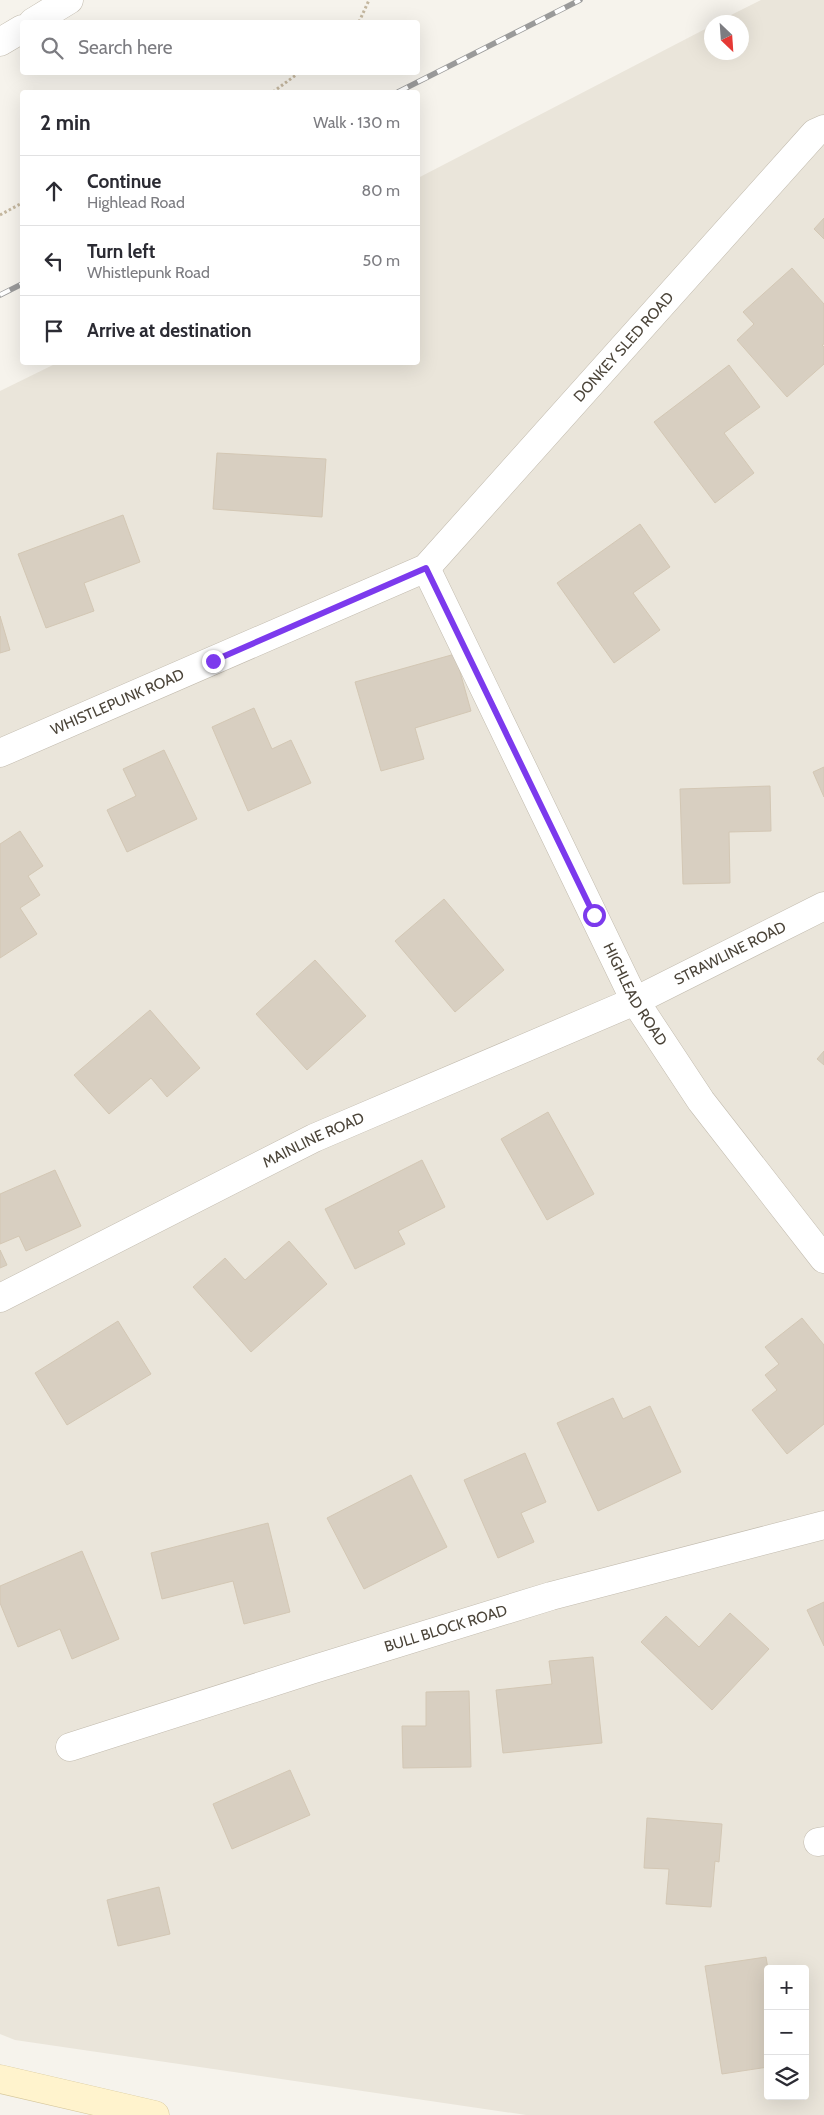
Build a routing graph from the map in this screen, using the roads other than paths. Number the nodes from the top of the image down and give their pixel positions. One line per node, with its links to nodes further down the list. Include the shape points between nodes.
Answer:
1 (69, 0): 2 (street)
2 (36, 20)
3 (20, 30): 4 (street)
4 (0, 42)
5 (824, 129): 6 (street, DONKEY SLED ROAD, via 816,133)
6 (426, 568): 7 (street, WHISTLEPUNK ROAD); 9 (street, HIGHLEAD ROAD)
7 (0, 753)
8 (824, 906): 9 (street, STRAWLINE ROAD)
9 (635, 1001): 10 (street, HIGHLEAD ROAD, via 701,1101); 11 (street, MAINLINE ROAD, via 314,1138)
10 (824, 1259)
11 (0, 1298)
12 (824, 1525): 13 (street, BULL BLOCK ROAD, via 551,1596)
13 (70, 1748)
14 (0, 2079): 15 (street)
15 (155, 2115)

